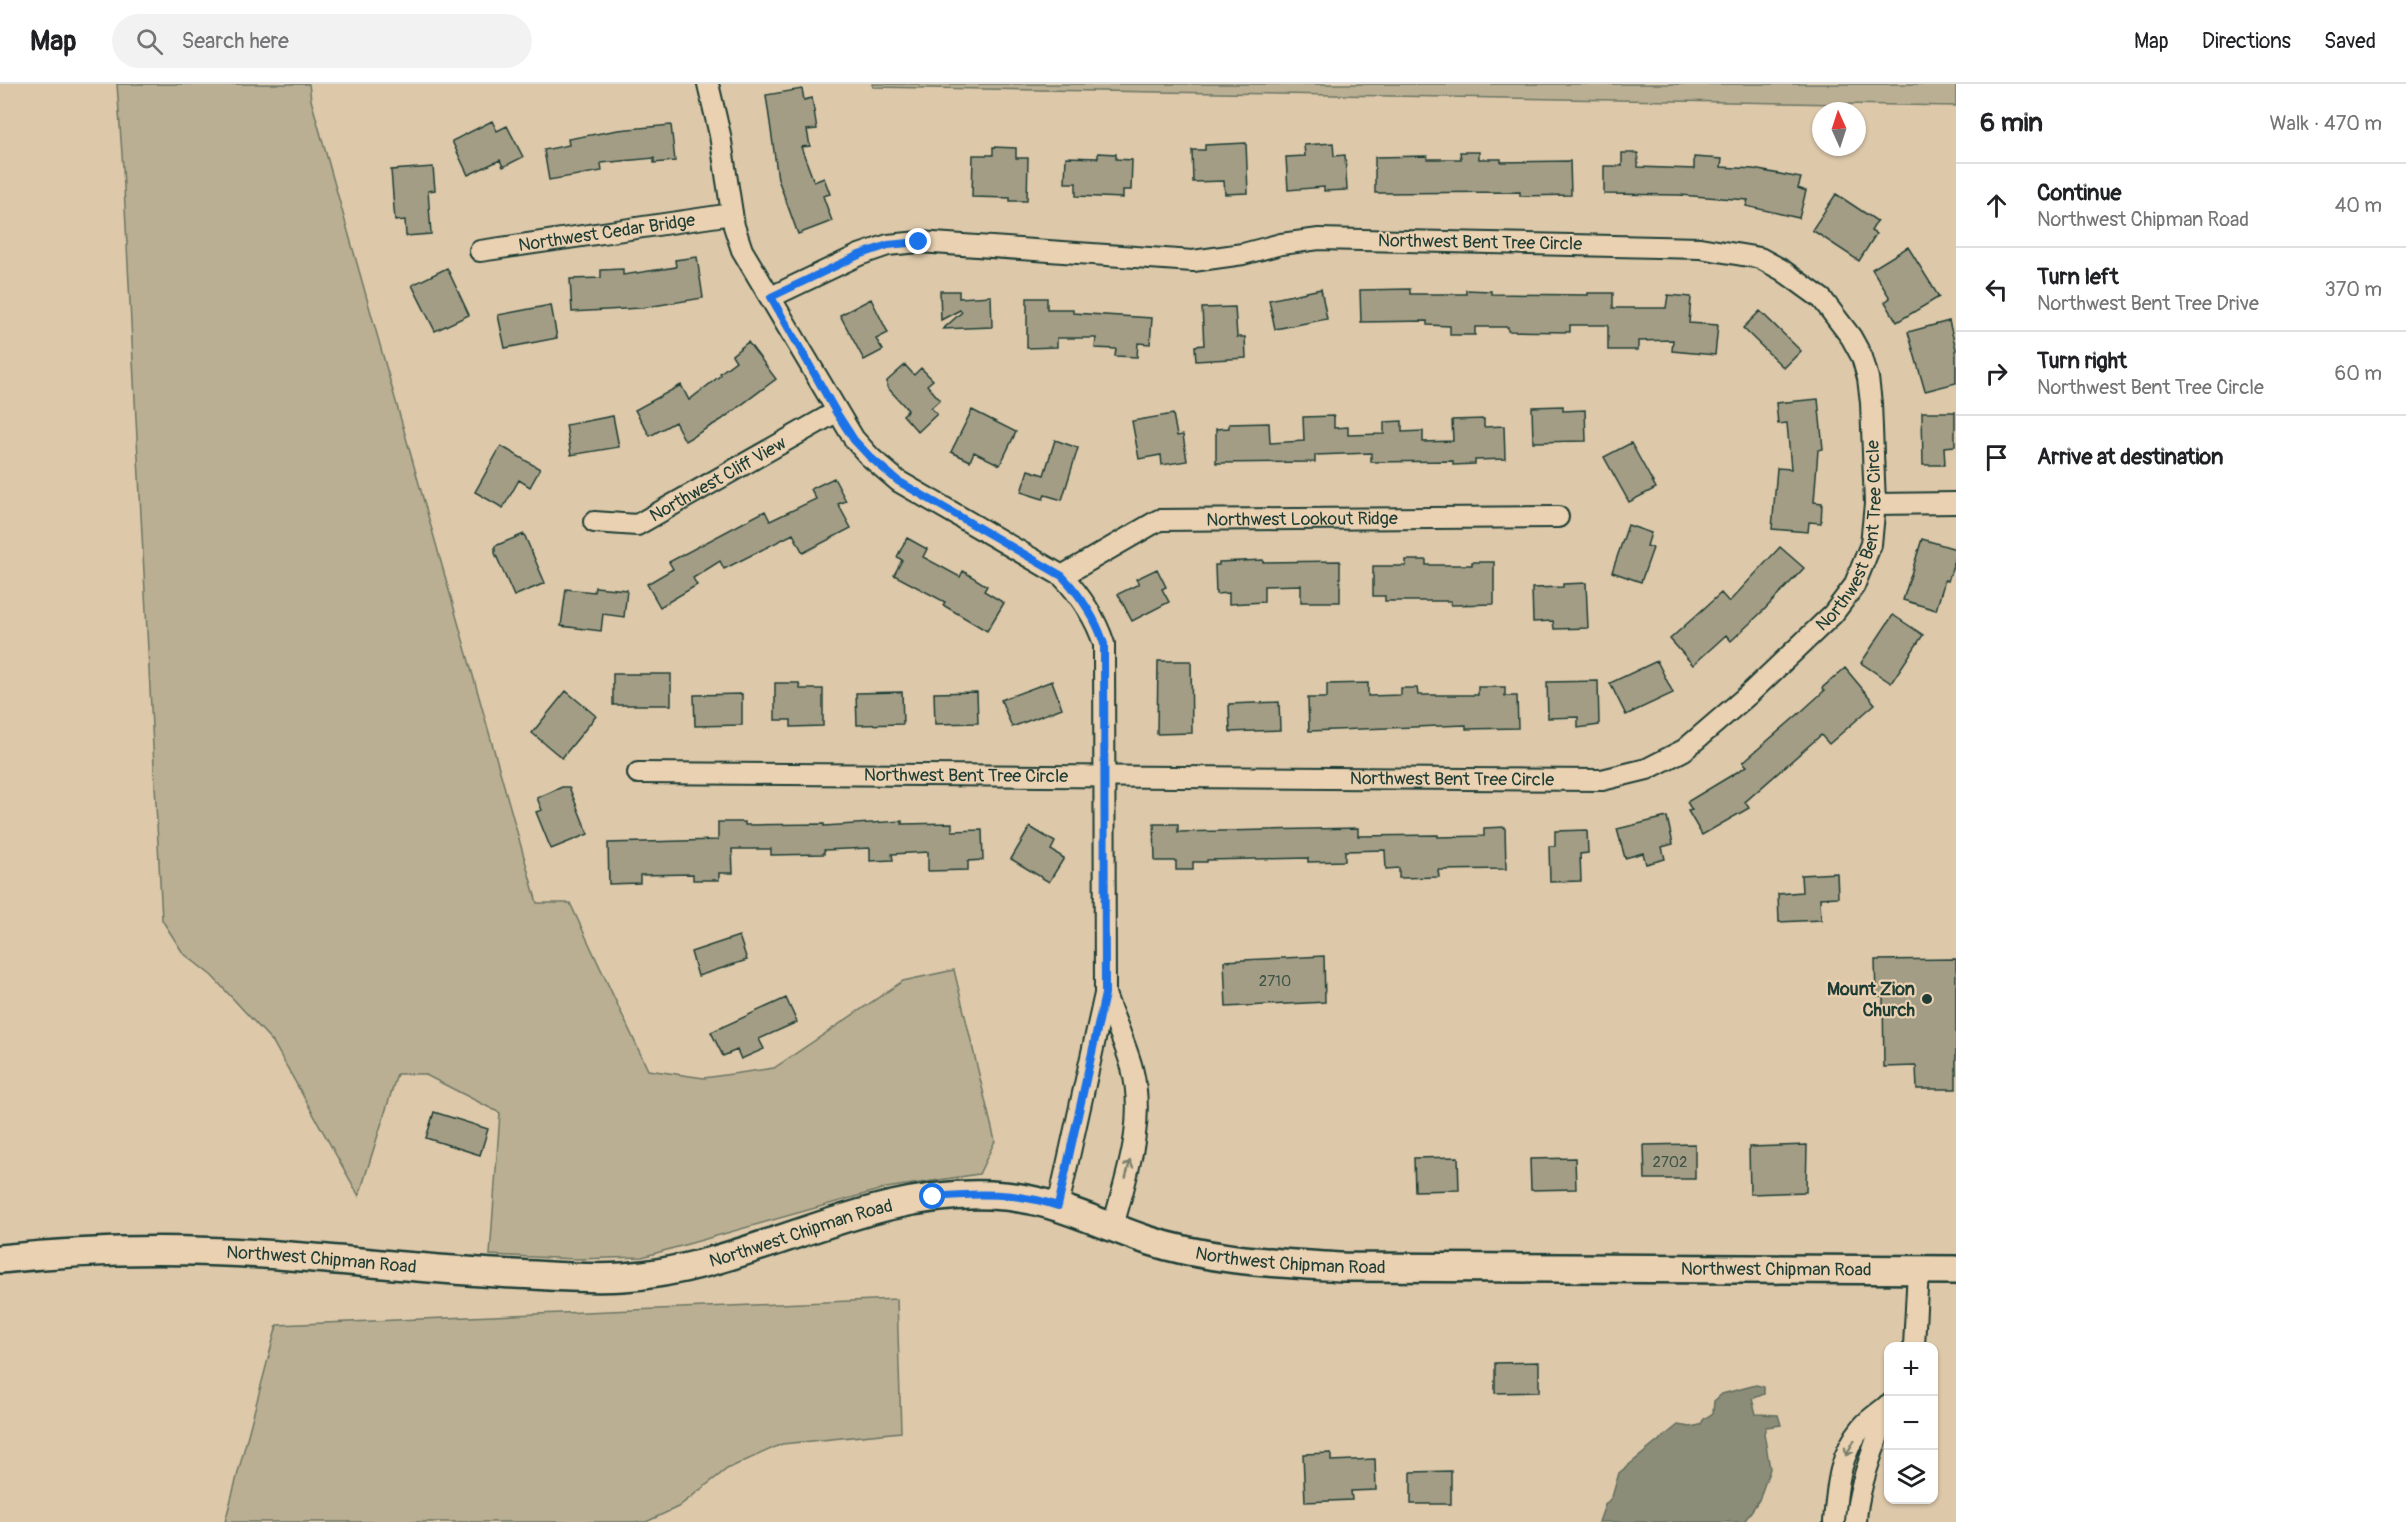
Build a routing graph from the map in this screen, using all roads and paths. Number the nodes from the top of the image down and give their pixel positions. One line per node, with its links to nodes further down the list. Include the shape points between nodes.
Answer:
1 (708, 84): 2 (street)
2 (732, 214): 3 (street, Northwest Cedar Bridge); 4 (street, via 742,250)
3 (480, 251)
4 (771, 297): 5 (street); 7 (street, Northwest Bent Tree Circle, via 859,255 888,245 919,242 1193,261 1319,239 1733,252 1760,258 1802,283 1822,299 1857,347 1868,378 1871,403)
5 (836, 412): 9 (street, Northwest Cliff View, via 637,525); 10 (street, via 854,440 898,481)
6 (1956, 503): 7 (street)
7 (1875, 504): 12 (street, Northwest Bent Tree Circle, via 1871,544 1864,563 1833,614 1684,750 1647,769 1602,780)
8 (1558, 517): 10 (street, Northwest Lookout Ridge, via 1159,520)
9 (594, 522)
10 (1062, 576): 12 (street, via 1098,627 1104,644)
11 (638, 772): 12 (street, Northwest Bent Tree Circle)
12 (1106, 777): 13 (street)
13 (1105, 994): 14 (street); 15 (street, one-way to 13, via 1135,1142 1137,1101 1132,1068)
14 (1058, 1206): 15 (main road, Northwest Chipman Road); 16 (main road, Northwest Chipman Road, via 989,1194 933,1197 892,1205 761,1247 624,1277 472,1273 209,1252 47,1254)
15 (1113, 1226): 17 (main road, Northwest Chipman Road, via 1173,1247 1243,1261 1343,1267)
16 (0, 1259)
17 (1918, 1270): 18 (main road, Northwest Chipman Road); 19 (street)
18 (1956, 1270)
19 (1914, 1342)
20 (1884, 1408): 22 (street, one-way to 22, via 1863,1426 1847,1450 1838,1477)
21 (1884, 1418): 23 (street, via 1856,1510)
22 (1834, 1522)
23 (1856, 1522)

